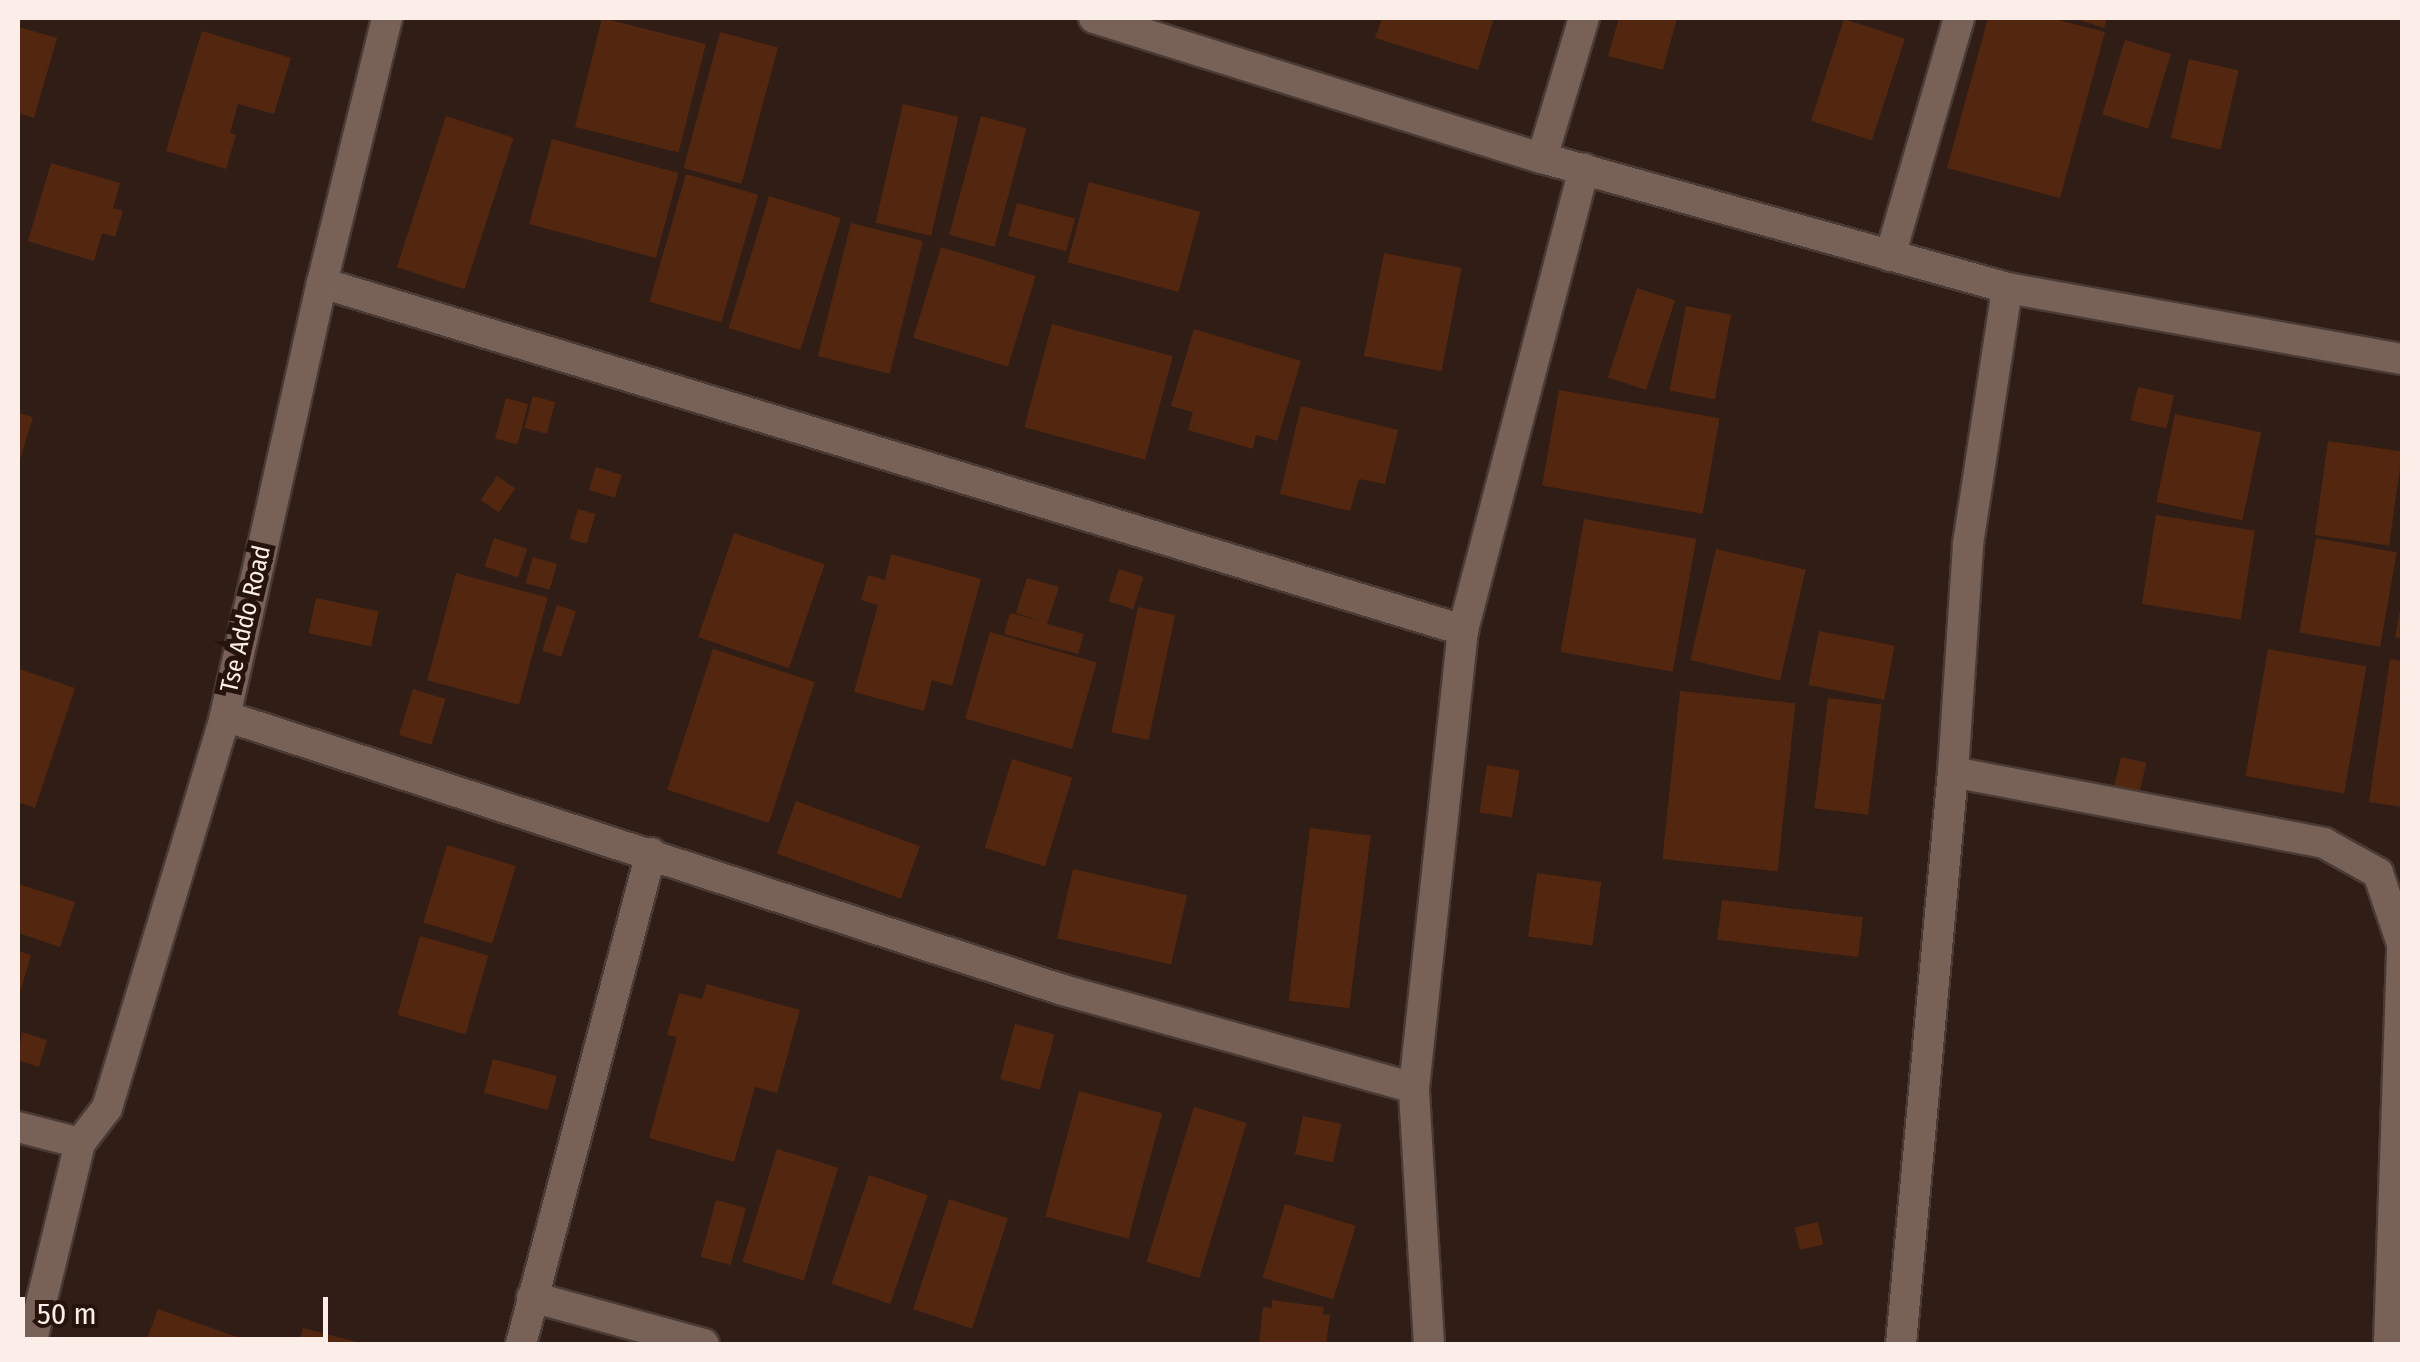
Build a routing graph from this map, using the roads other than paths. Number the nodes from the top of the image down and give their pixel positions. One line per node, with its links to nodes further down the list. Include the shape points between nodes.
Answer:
1 (388, 18): 8 (street, Tse Addo Road)
2 (1094, 18): 5 (street)
3 (1584, 18): 5 (street)
4 (1959, 18): 7 (street)
5 (1542, 158): 6 (street)
6 (1584, 169): 7 (street); 11 (street)
7 (1890, 256): 9 (street)
8 (322, 283): 11 (street); 12 (street, Tse Addo Road)
9 (2007, 288): 10 (street); 13 (street, via 1968,544)
10 (2402, 360)
11 (1463, 630): 16 (street)
12 (224, 716): 14 (street); 18 (street, Tse Addo Road, via 107,1108)
13 (1953, 772): 15 (street, via 2324,842 2378,872); 24 (street)
14 (651, 853): 16 (street, via 1063,990); 19 (street)
15 (2402, 944): 25 (street)
16 (1414, 1088): 23 (street)
17 (18, 1127): 18 (street)
18 (80, 1143): 20 (street)
19 (532, 1297): 21 (street); 22 (street)
20 (32, 1344)
21 (520, 1344)
22 (704, 1344)
23 (1429, 1344)
24 (1900, 1344)
25 (2390, 1344)

